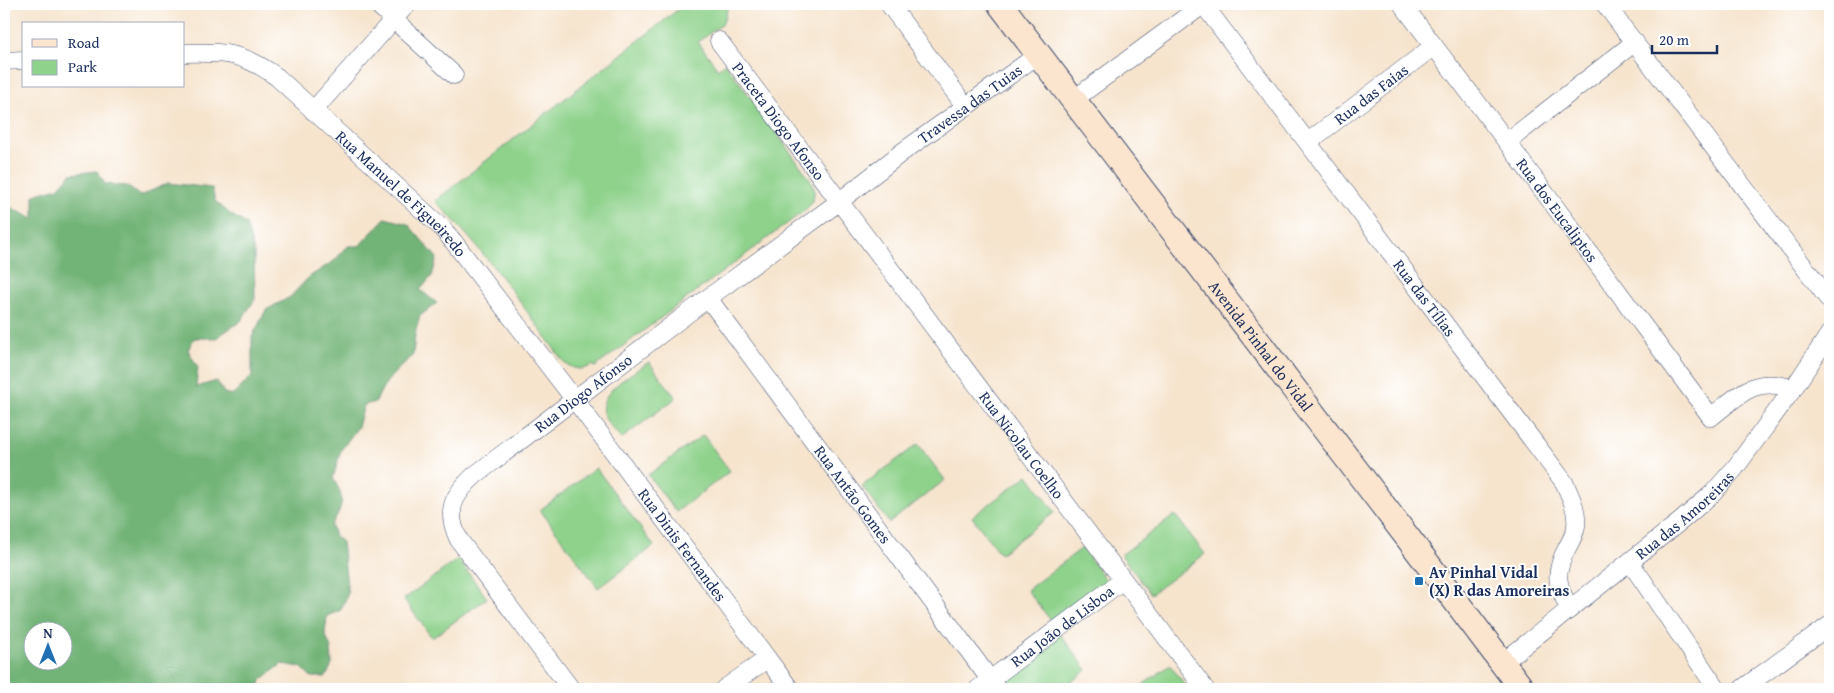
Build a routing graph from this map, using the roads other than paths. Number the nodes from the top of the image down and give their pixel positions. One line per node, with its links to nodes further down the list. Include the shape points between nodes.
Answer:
1 (377, 4): 8 (street)
2 (407, 4): 8 (street)
3 (889, 4): 18 (street)
4 (1000, 4): 13 (street, Avenida Pinhal do Vidal)
5 (1203, 4): 17 (street); 20 (street, Rua das Tílias)
6 (1402, 4): 11 (street, Rua dos Eucaliptos)
7 (1606, 4): 10 (street)
8 (394, 18): 16 (street); 19 (street)
9 (718, 41): 23 (street, Praceta Diogo Afonso)
10 (1635, 42): 21 (street); 25 (street)
11 (1434, 46): 20 (street, Rua das Faias); 21 (street, Rua dos Eucaliptos)
12 (185, 53): 19 (street, Rua Manuel de Figueiredo, via 219,52 250,59 276,77)
13 (1039, 54): 17 (street, Avenida Pinhal do Vidal); 18 (street, Travessa das Tuias)
14 (22, 60): 15 (street)
15 (4, 61)
16 (454, 74)
17 (1074, 100): 34 (street, Avenida Pinhal do Vidal)
18 (966, 107): 22 (street, Travessa das Tuias)
19 (313, 111): 28 (street, Rua Manuel de Figueiredo, via 441,227)
20 (1308, 142): 31 (street, Rua das Tílias, via 1564,482 1575,511 1576,527 1562,559 1558,581)
21 (1507, 142): 27 (street, Rua dos Eucaliptos, via 1711,417 1756,386 1769,383)
22 (901, 153): 23 (street, Rua Diogo Afonso)
23 (840, 201): 24 (street, Rua Diogo Afonso); 30 (street, Rua Nicolau Coelho)
24 (708, 298): 28 (street, Rua Diogo Afonso); 35 (street, Rua Antão Gomes)
25 (1830, 301)
26 (1830, 333): 27 (street, Rua das Amoreiras)
27 (1793, 389): 29 (street, Rua das Amoreiras, via 1736,468 1713,493)
28 (575, 400): 33 (street, Rua Dinis Fernandes); 36 (street, Rua Diogo Afonso, via 474,475 461,488 451,513 452,527 459,540)
29 (1630, 562): 31 (street, Rua das Amoreiras); 41 (street)
30 (1123, 580): 35 (street, Rua João de Lisboa); 39 (street, Rua Nicolau Coelho)
31 (1570, 609): 34 (street, Rua das Amoreiras)
32 (1830, 624): 42 (street)
33 (767, 659): 37 (street); 38 (street, Rua Dinis Fernandes)
34 (1502, 663): 40 (street, Avenida Pinhal do Vidal)
35 (988, 686)
36 (571, 689)
37 (724, 689)
38 (790, 689)
39 (1204, 689)
40 (1522, 689)
41 (1717, 689)
42 (1742, 689)

